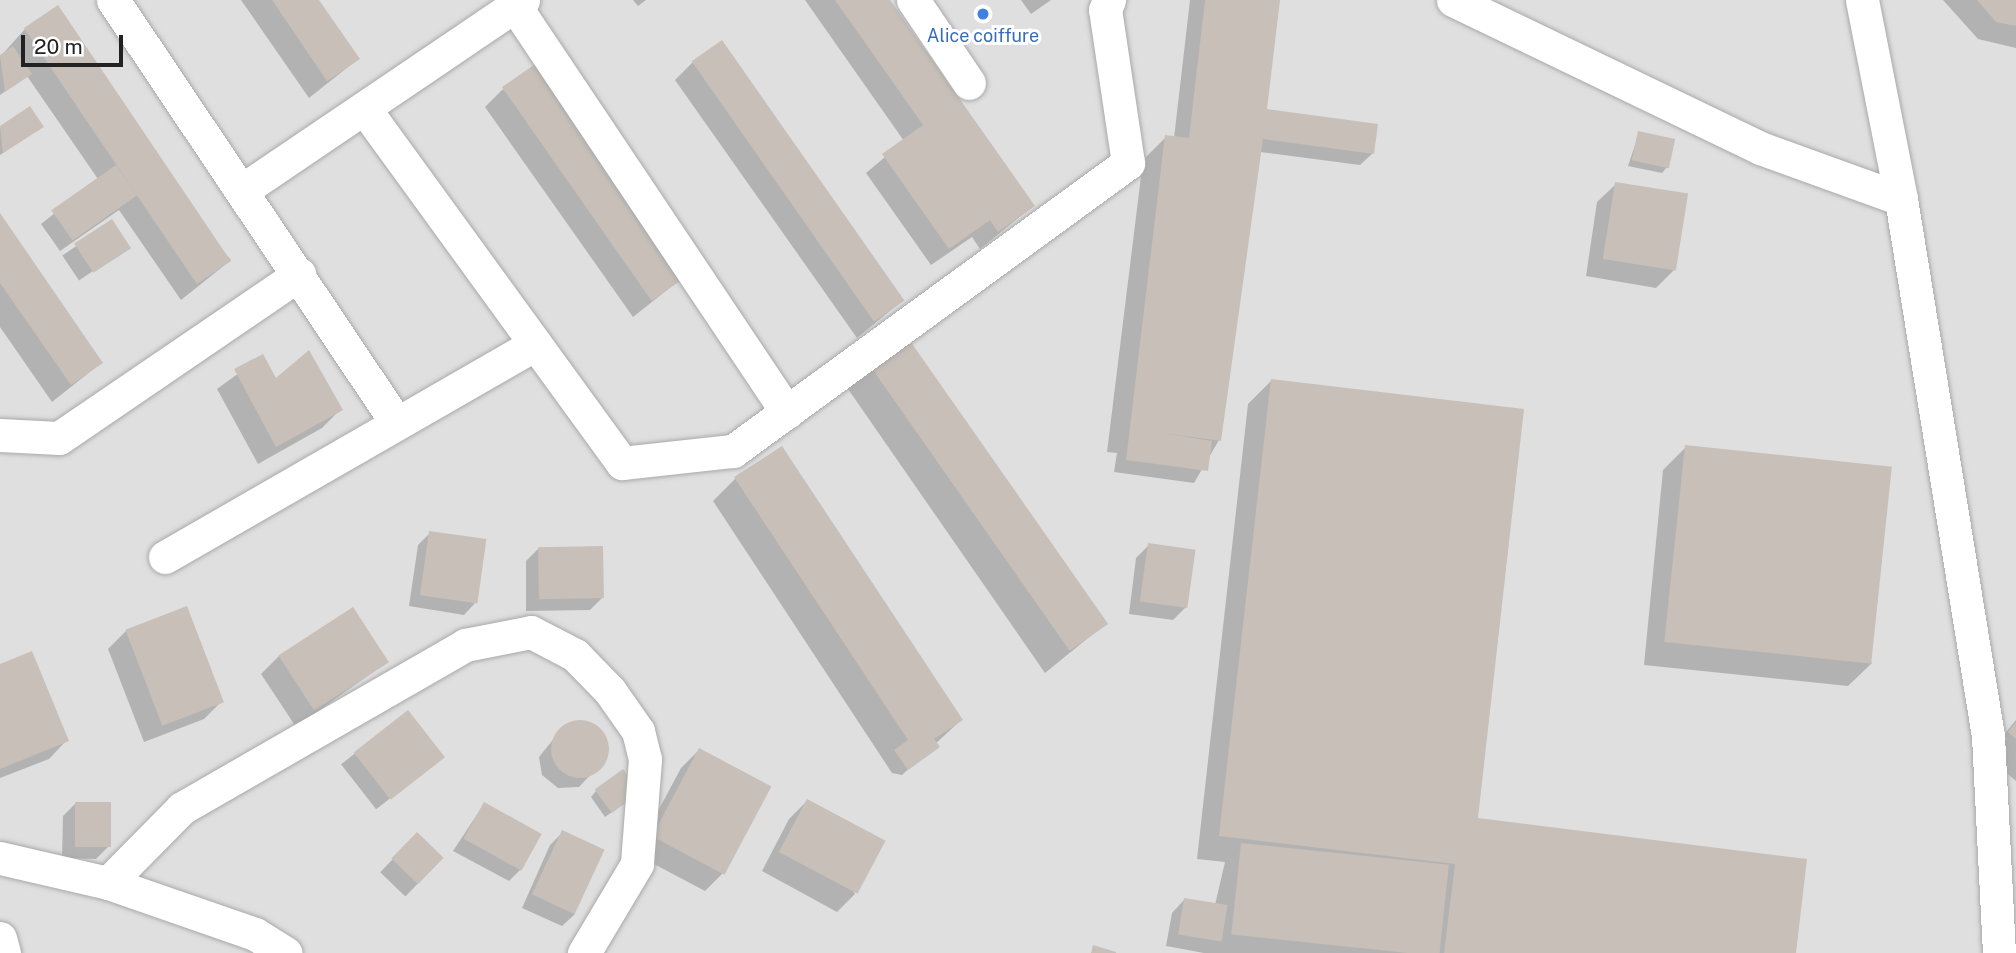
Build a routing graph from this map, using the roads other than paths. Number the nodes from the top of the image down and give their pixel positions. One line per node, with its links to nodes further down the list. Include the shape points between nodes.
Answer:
1 (113, 0): 9 (street)
2 (913, 0): 7 (street)
3 (1109, 0): 13 (street, via 1105,10 1128,163)
4 (1453, 0): 10 (street, via 1760,148)
5 (1862, 0): 10 (street)
6 (519, 3): 8 (street); 13 (street)
7 (969, 83)
8 (364, 108): 9 (street); 12 (street)
9 (244, 189): 11 (street)
10 (1902, 199): 23 (street, via 1989,736)
11 (299, 274): 14 (street); 15 (street, via 59,438)
12 (535, 344): 13 (street, via 622,463 733,451); 14 (street)
13 (787, 412)
14 (396, 422): 16 (street)
15 (0, 435)
16 (165, 557)
17 (0, 858): 18 (street)
18 (108, 883): 20 (street, via 182,808 465,645 531,632 575,655 610,691 638,731 645,759 637,864); 22 (street, via 255,934)
19 (0, 938): 21 (street)
20 (593, 950)
21 (4, 953)
22 (286, 953)
23 (1999, 953)

